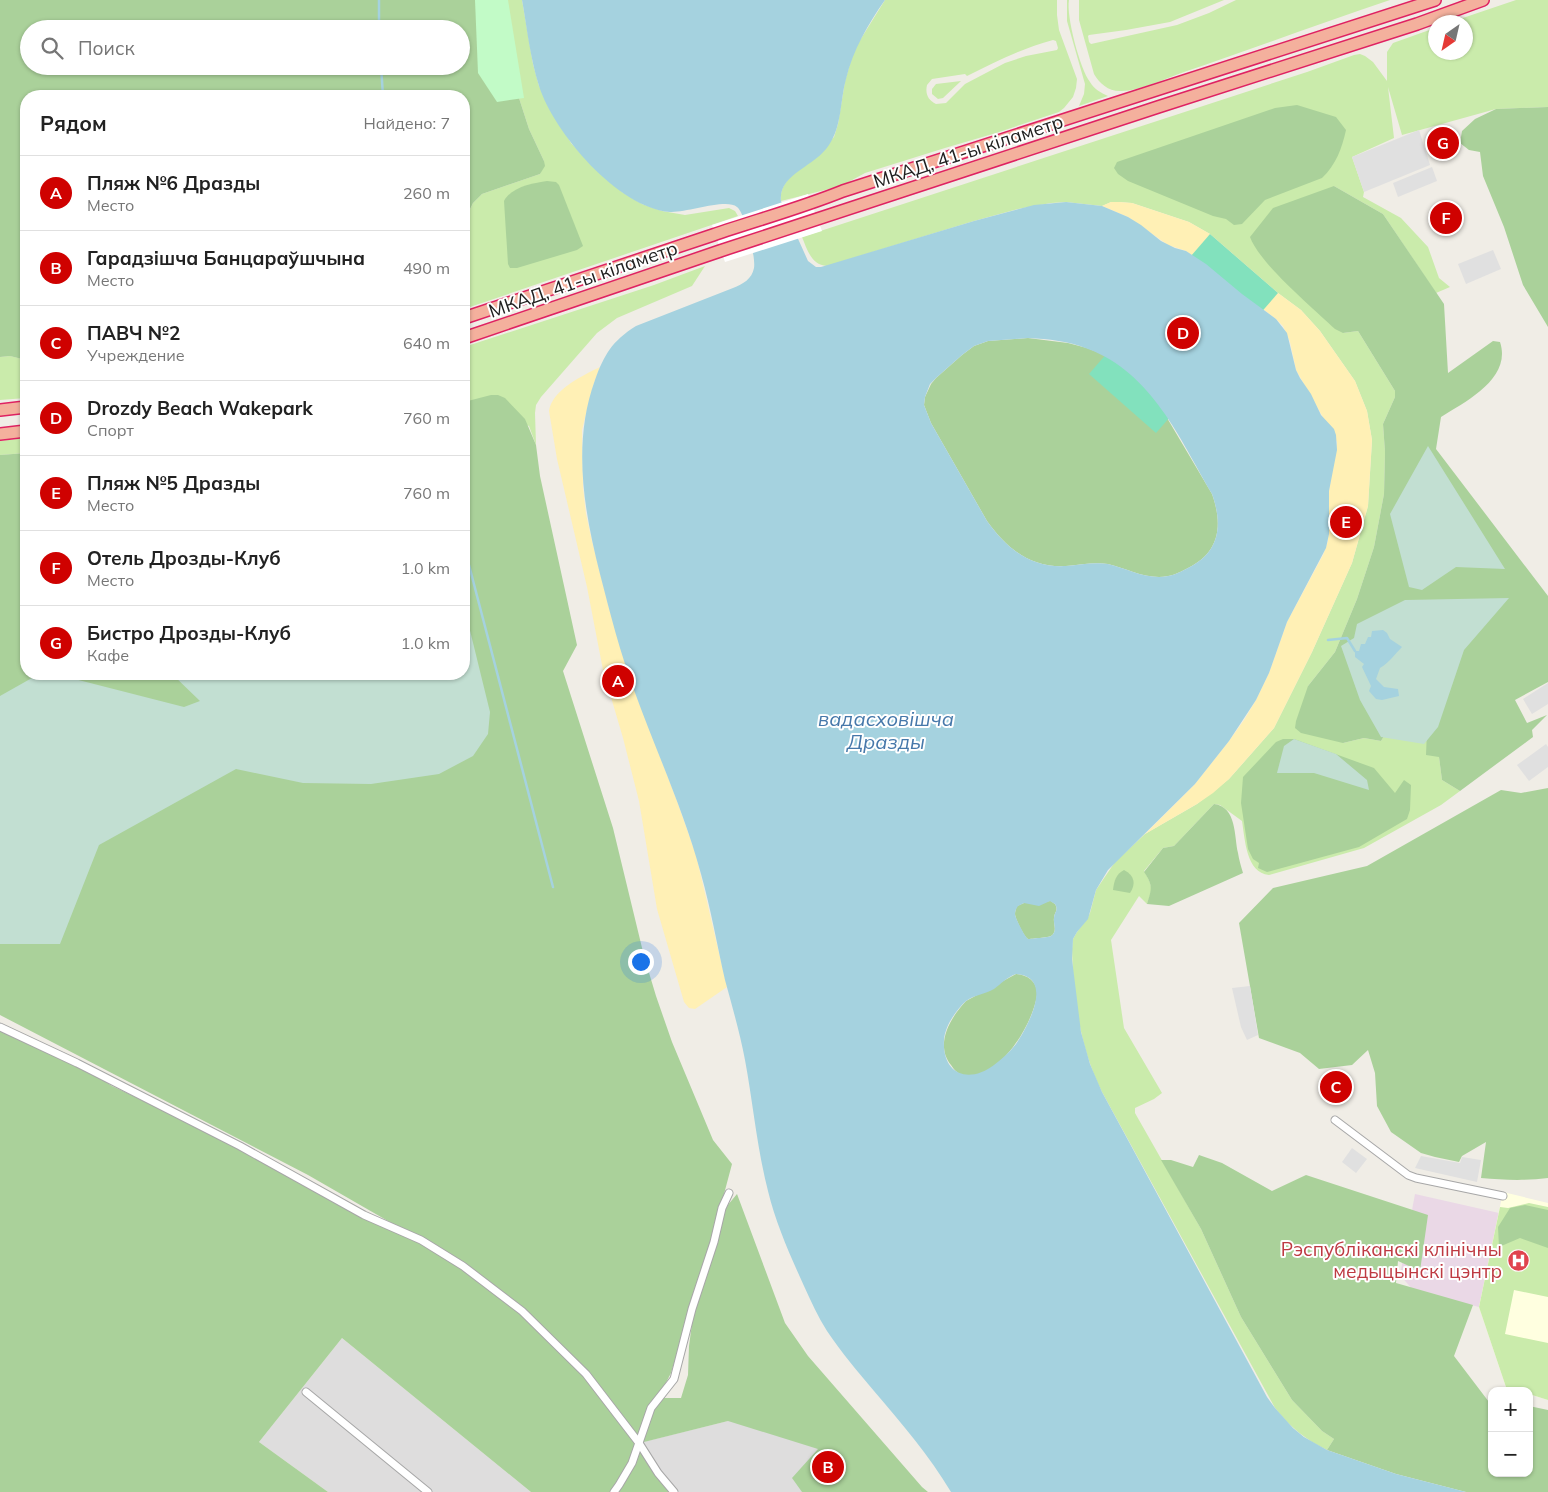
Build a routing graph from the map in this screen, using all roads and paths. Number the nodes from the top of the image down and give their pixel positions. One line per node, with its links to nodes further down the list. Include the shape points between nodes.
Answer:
1 (1435, 0): 3 (highway, МКАД, 41-ы кіламетр, via 843,191)
2 (1484, 0): 4 (highway, МКАД, 41-ы кіламетр)
3 (470, 316)
4 (470, 336)
5 (20, 408): 6 (highway)
6 (0, 410)
7 (20, 432): 8 (highway)
8 (0, 434)
9 (0, 1027): 14 (street, via 240,1146 364,1215 421,1240 463,1266 522,1311 579,1367)
10 (1335, 1120): 12 (street, via 1408,1175)
11 (729, 1193): 14 (street, via 674,1378 651,1408)
12 (1503, 1196)
13 (306, 1392): 15 (street)
14 (639, 1443): 16 (street); 17 (street, via 658,1474)
15 (428, 1492)
16 (614, 1492)
17 (674, 1492)

